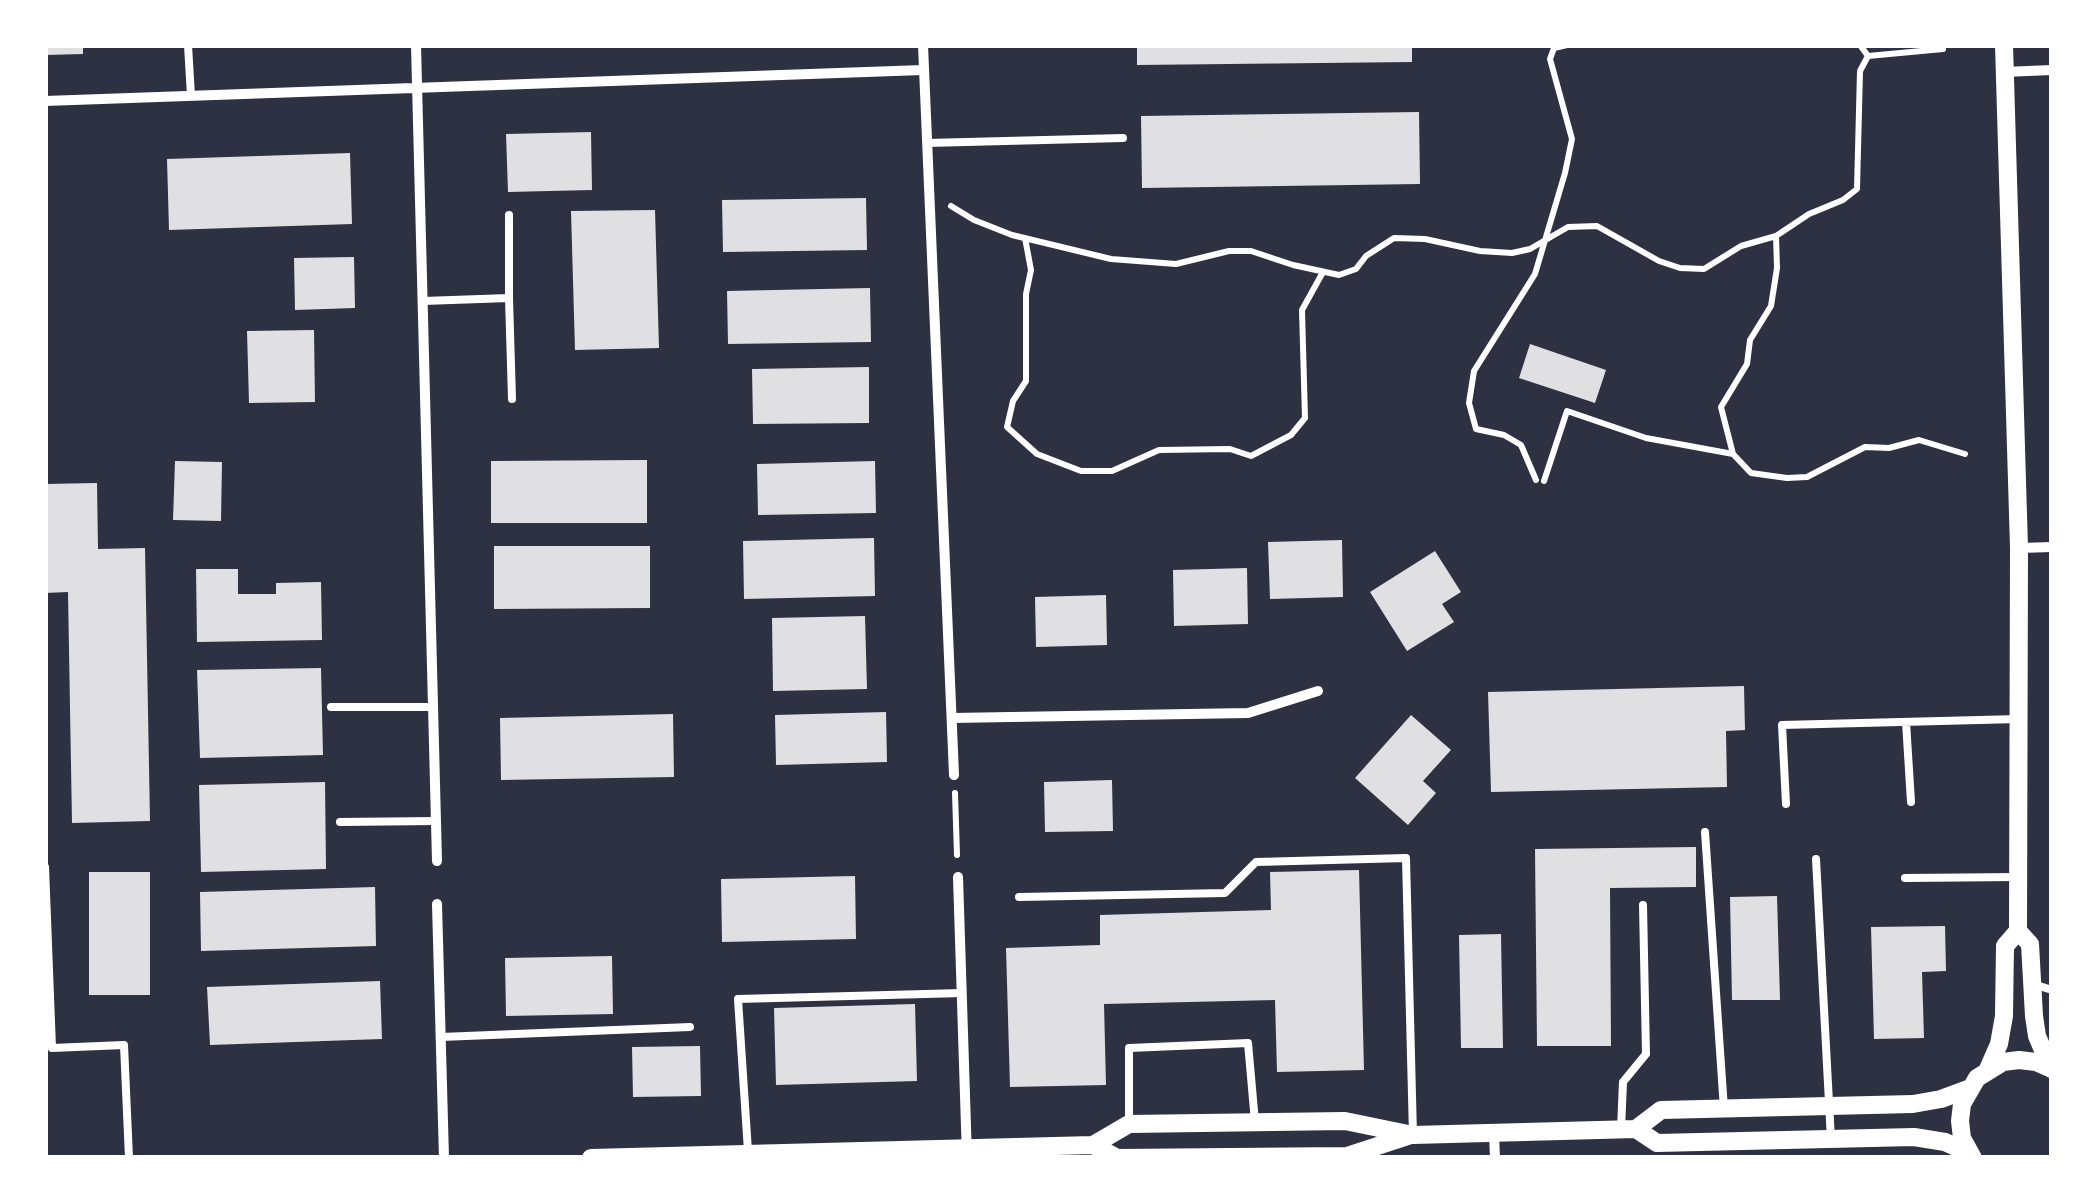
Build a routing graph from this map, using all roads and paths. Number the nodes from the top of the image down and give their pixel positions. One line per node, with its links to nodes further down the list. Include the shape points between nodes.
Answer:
1 (188, 45): 13 (lane)
2 (416, 45): 12 (street)
3 (923, 45): 9 (street)
4 (1567, 45): 20 (path, via 1554,48 1550,59 1572,139)
5 (1860, 45): 8 (path)
6 (2004, 45): 11 (street)
7 (1943, 50): 8 (path)
8 (1868, 56): 19 (path, via 1860,71 1856,189)
9 (924, 70): 12 (street); 16 (street)
10 (2052, 70): 11 (street)
11 (2004, 72): 29 (street)
12 (417, 89): 13 (street); 24 (street)
13 (191, 96): 14 (street)
14 (45, 101)
15 (1123, 138): 16 (lane)
16 (927, 143): 17 (street)
17 (929, 192): 21 (path, via 974,220); 33 (street)
18 (509, 214): 23 (lane)
19 (1776, 236): 20 (path, via 1741,246 1704,268 1659,260 1597,226); 26 (path, via 1771,306 1750,340 1748,364 1721,407)
20 (1547, 237): 22 (path, via 1512,252 1394,238 1356,268); 26 (path, via 1535,274 1474,371 1469,403 1476,429 1521,444 1540,480 1567,411 1646,438)
21 (1025, 238): 22 (path, via 1110,259 1176,264 1251,251); 22 (path, via 1032,270 1026,381 1012,401 1007,427 1037,454 1081,471 1112,471 1159,450 1230,449 1251,456 1290,435 1305,418 1302,310)
22 (1323, 272)
23 (509, 298): 24 (lane); 25 (lane)
24 (423, 301): 31 (street)
25 (512, 398)
26 (1733, 454): 27 (path, via 1751,473 1787,478 1807,476 1865,447 1919,440)
27 (1965, 454)
28 (2052, 547): 29 (street)
29 (2019, 548): 34 (street)
30 (1318, 691): 33 (street, via 1248,713)
31 (433, 706): 32 (lane); 39 (street)
32 (331, 707)
33 (952, 718): 36 (street)
34 (2019, 720): 35 (lane); 46 (street)
35 (1906, 722): 37 (lane); 38 (lane, via 1782,725)
36 (954, 775): 45 (path)
37 (1911, 802)
38 (1786, 804)
39 (436, 821): 40 (lane); 43 (street)
40 (340, 822)
41 (1705, 832): 61 (lane)
42 (1816, 859): 60 (lane)
43 (437, 860)
44 (45, 867): 73 (lane, via 52,1048 124,1045)
45 (958, 876): 54 (street)
46 (2018, 876): 47 (lane); 51 (street)
47 (1905, 878)
48 (1019, 898): 66 (lane, via 1225,893 1256,862 1406,858)
49 (437, 904): 56 (street)
50 (1643, 905): 64 (lane, via 1646,1054 1623,1082)
51 (2018, 930): 52 (street, via 2030,944); 57 (street, via 2006,946 2000,1044)
52 (2032, 984): 53 (lane); 58 (street, via 2037,1036)
53 (2052, 990)
54 (962, 993): 70 (street); 71 (lane, via 738,999)
55 (690, 1027): 56 (lane)
56 (441, 1037): 74 (street)
57 (1988, 1069): 58 (street, via 2019,1060); 59 (street)
58 (2052, 1069)
59 (1968, 1089): 60 (street, via 1913,1104); 72 (street, via 1960,1121)
60 (1830, 1107): 61 (street); 67 (lane)
61 (1724, 1109): 64 (street, via 1661,1110)
62 (1254, 1122): 63 (street); 63 (lane, via 1248,1044 1129,1048); 66 (street, via 1345,1121)
63 (1130, 1124): 68 (street)
64 (1629, 1129): 65 (street); 69 (street, via 1657,1143)
65 (1494, 1134): 66 (street); 76 (street)
66 (1413, 1135): 68 (street, via 1346,1156 1117,1158)
67 (1831, 1140): 69 (street); 72 (street, via 1914,1137 1945,1142)
68 (1094, 1145): 70 (street)
69 (1796, 1150)
70 (967, 1153): 71 (street)
71 (735, 1154): 75 (street)
72 (1971, 1156)
73 (129, 1158)
74 (444, 1158)
75 (591, 1158)
76 (1495, 1158)

